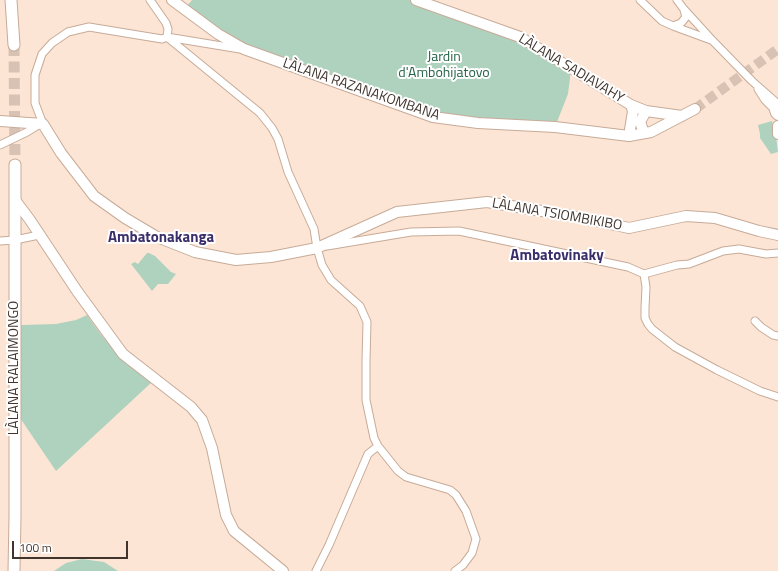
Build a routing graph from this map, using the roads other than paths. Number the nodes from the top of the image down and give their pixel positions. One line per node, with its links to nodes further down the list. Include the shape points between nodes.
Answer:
1 (11, 0): 11 (main road)
2 (150, 0): 9 (street, via 166,22)
3 (172, 0): 12 (street, LÀLANA RAZANAKOMBANA)
4 (416, 0): 13 (street, LÀLANA SADIAVAHY, via 520,37)
5 (640, 0): 8 (street, via 662,21)
6 (677, 0): 7 (street)
7 (683, 8): 8 (street, via 686,17 681,23); 10 (street)
8 (673, 26): 10 (street)
9 (167, 37): 12 (street); 19 (street, via 162,39 89,27 68,32 52,43 42,54 35,75 35,103); 31 (street, via 260,113 272,128 288,172 314,229)
10 (713, 41): 15 (street, via 752,81 765,100)
11 (14, 45)
12 (244, 49): 23 (street, LÀLANA RAZANAKOMBANA, via 433,117)
13 (631, 104): 16 (street, LÀLANA SADIAVAHY); 23 (street, via 633,111)
14 (695, 109): 17 (street, LÀLANA RAZANAKOMBANA)
15 (777, 109)
16 (646, 111): 17 (street, LÀLANA SADIAVAHY); 21 (street, via 640,122)
17 (682, 116): 21 (street, LÀLANA RAZANAKOMBANA)
18 (0, 121): 19 (street)
19 (42, 124): 24 (street); 31 (street, LÀLANA TSIOMBIKIBO, via 94,196 124,218 157,237 195,252 236,260 271,257)
20 (778, 126): 22 (street)
21 (644, 133): 23 (street, LÀLANA RAZANAKOMBANA)
22 (778, 134)
23 (629, 136)
24 (0, 145)
25 (15, 165): 26 (main road, LÀLANA RALAIMONGO)
26 (15, 200): 27 (street); 29 (main road, LÀLANA RALAIMONGO)
27 (39, 235): 29 (street); 39 (street, via 123,354 191,407 202,420 212,448 226,515 234,531)
28 (778, 235): 31 (street, LÀLANA TSIOMBIKIBO, via 715,218 686,216 629,228 487,202 396,212)
29 (15, 240): 30 (street); 38 (main road, LÀLANA RALAIMONGO)
30 (0, 241)
31 (317, 248): 33 (street, via 412,232 459,231 628,267); 37 (street, via 322,266 331,280 360,306 367,322 366,400)
32 (778, 253): 33 (street, via 766,254 739,249 723,251 689,264)
33 (644, 274): 36 (street, via 645,318 652,329 675,347 717,370)
34 (755, 321): 35 (street)
35 (778, 336)
36 (778, 397)
37 (378, 446): 40 (street, via 368,454); 41 (street, via 406,477 450,490 462,503 476,539 472,553 463,565)
38 (14, 571)
39 (283, 571)
40 (316, 571)
41 (454, 571)

